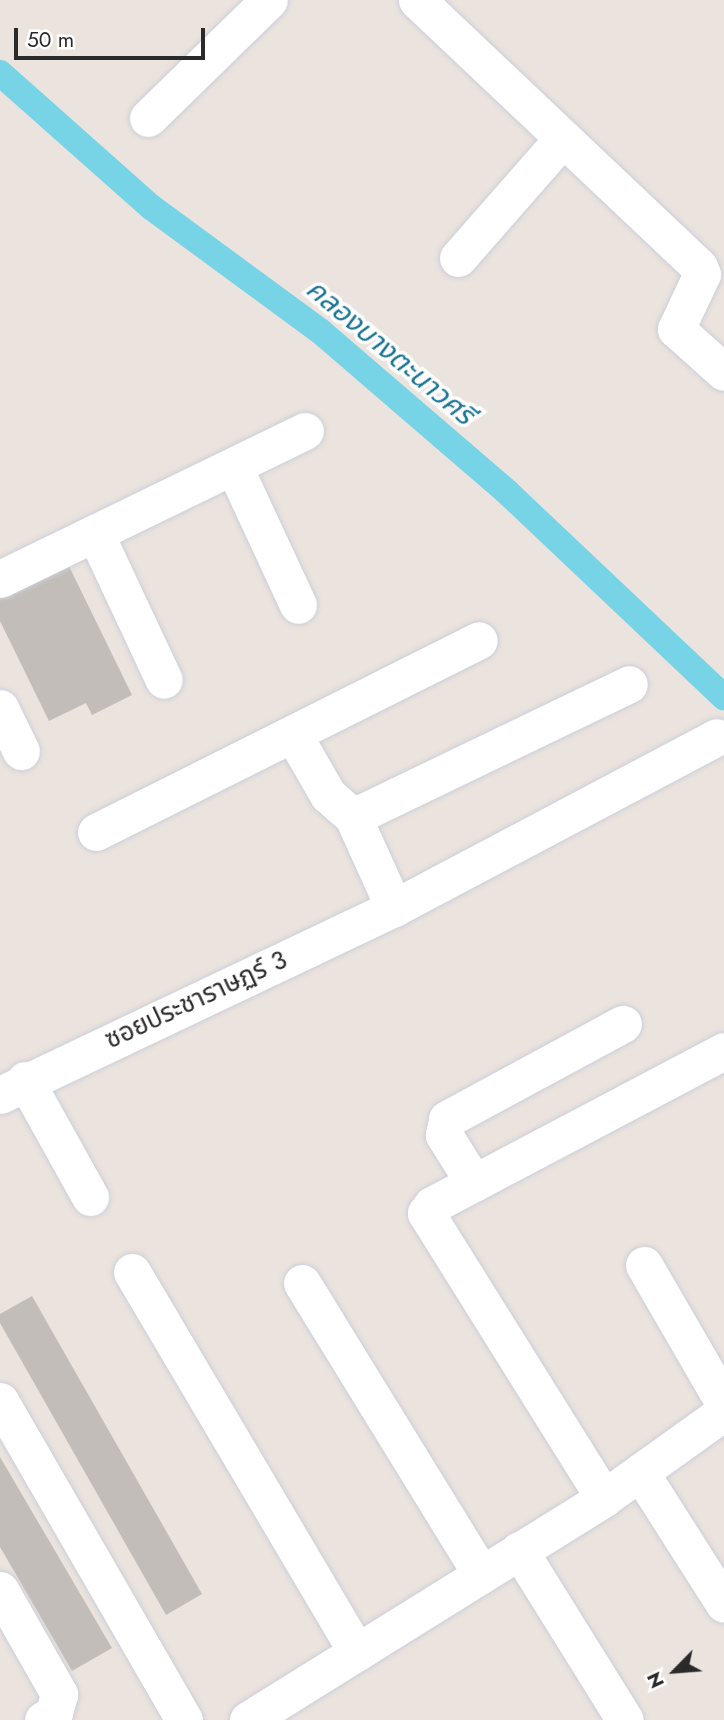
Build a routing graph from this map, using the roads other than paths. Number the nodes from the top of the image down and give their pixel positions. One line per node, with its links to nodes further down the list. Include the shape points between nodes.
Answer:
1 (269, 0): 3 (street)
2 (417, 0): 4 (street)
3 (148, 118)
4 (563, 138): 5 (street); 6 (street, via 701,270 676,329)
5 (458, 258)
6 (724, 372)
7 (305, 431): 8 (street)
8 (234, 467): 9 (street); 11 (street)
9 (95, 533): 10 (street); 13 (street)
10 (0, 579)
11 (298, 605)
12 (479, 640): 16 (street)
13 (164, 680)
14 (629, 684): 19 (street)
15 (0, 708): 18 (street)
16 (294, 736): 19 (street, via 328,795); 20 (street)
17 (717, 737): 21 (street, ซอยประชาราษฏร์ 3)
18 (21, 751)
19 (353, 817): 21 (street)
20 (96, 832)
21 (394, 908): 24 (street, ซอยประชาราษฏร์ 3)
22 (623, 1024): 25 (street, via 447,1119 444,1135)
23 (724, 1051): 25 (street)
24 (13, 1087): 26 (street)
25 (474, 1183): 34 (street, via 432,1205 426,1217)
26 (90, 1198)
27 (644, 1265): 31 (street)
28 (132, 1272): 39 (street)
29 (302, 1283): 36 (street)
30 (0, 1401): 41 (street)
31 (724, 1403)
32 (724, 1412): 33 (street)
33 (640, 1472): 34 (street); 38 (street)
34 (604, 1498): 35 (street)
35 (519, 1550): 36 (street); 43 (street)
36 (481, 1574): 39 (street)
37 (0, 1590): 40 (street, via 59,1694 54,1713)
38 (724, 1604)
39 (358, 1651): 42 (street)
40 (43, 1720)
41 (184, 1720)
42 (248, 1720)
43 (625, 1720)

